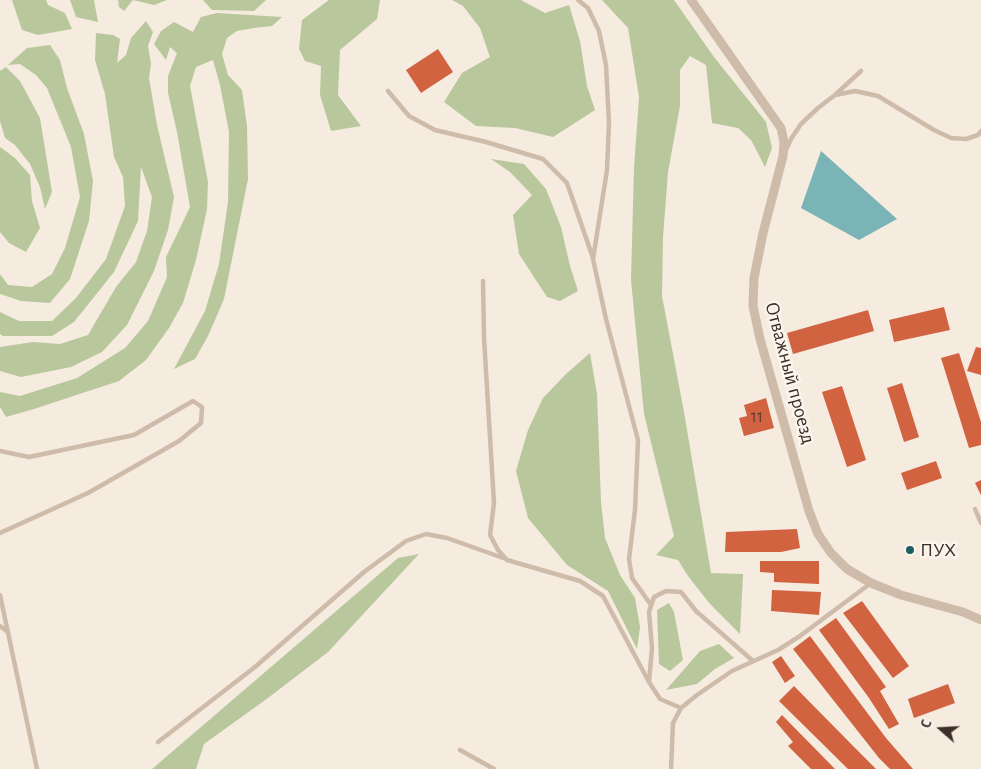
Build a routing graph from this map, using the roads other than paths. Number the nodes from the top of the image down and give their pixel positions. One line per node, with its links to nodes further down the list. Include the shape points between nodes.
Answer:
1 (578, 0): 8 (lane, via 588,8 599,31 606,66 607,170)
2 (691, 0): 7 (street, Отважный проезд, via 782,128)
3 (861, 70): 5 (lane)
4 (388, 91): 8 (lane, via 409,116 434,130 543,159 566,183)
5 (835, 95): 6 (lane, via 855,91 878,96 951,138 966,139); 7 (lane, via 801,124)
6 (981, 131)
7 (783, 156): 15 (street, Отважный проезд, via 754,278 755,314 809,512 818,534 847,569)
8 (593, 259): 17 (lane, via 638,440 629,559 632,578)
9 (483, 281): 14 (lane, via 494,503 490,535)
10 (0, 451): 13 (lane, via 29,458 134,435 193,401 202,407 201,423 179,442 88,493)
11 (975, 509): 12 (lane)
12 (981, 523)
13 (0, 533)
14 (507, 560): 22 (lane, via 580,581 604,596); 24 (lane, via 447,538 426,534 406,541 364,572 256,667)
15 (871, 583): 18 (street, Отважный проезд); 21 (lane, via 800,636)
16 (0, 595): 20 (lane)
17 (651, 604): 21 (lane, via 654,596 681,592 696,611); 22 (lane)
18 (981, 620)
19 (0, 626): 20 (lane)
20 (8, 632): 26 (lane)
21 (753, 661): 23 (lane, via 732,671)
22 (649, 682): 23 (lane, via 660,699)
23 (681, 708): 28 (lane, via 673,724)
24 (158, 742)
25 (460, 750): 27 (lane)
26 (37, 769)
27 (494, 769)
28 (672, 769)

